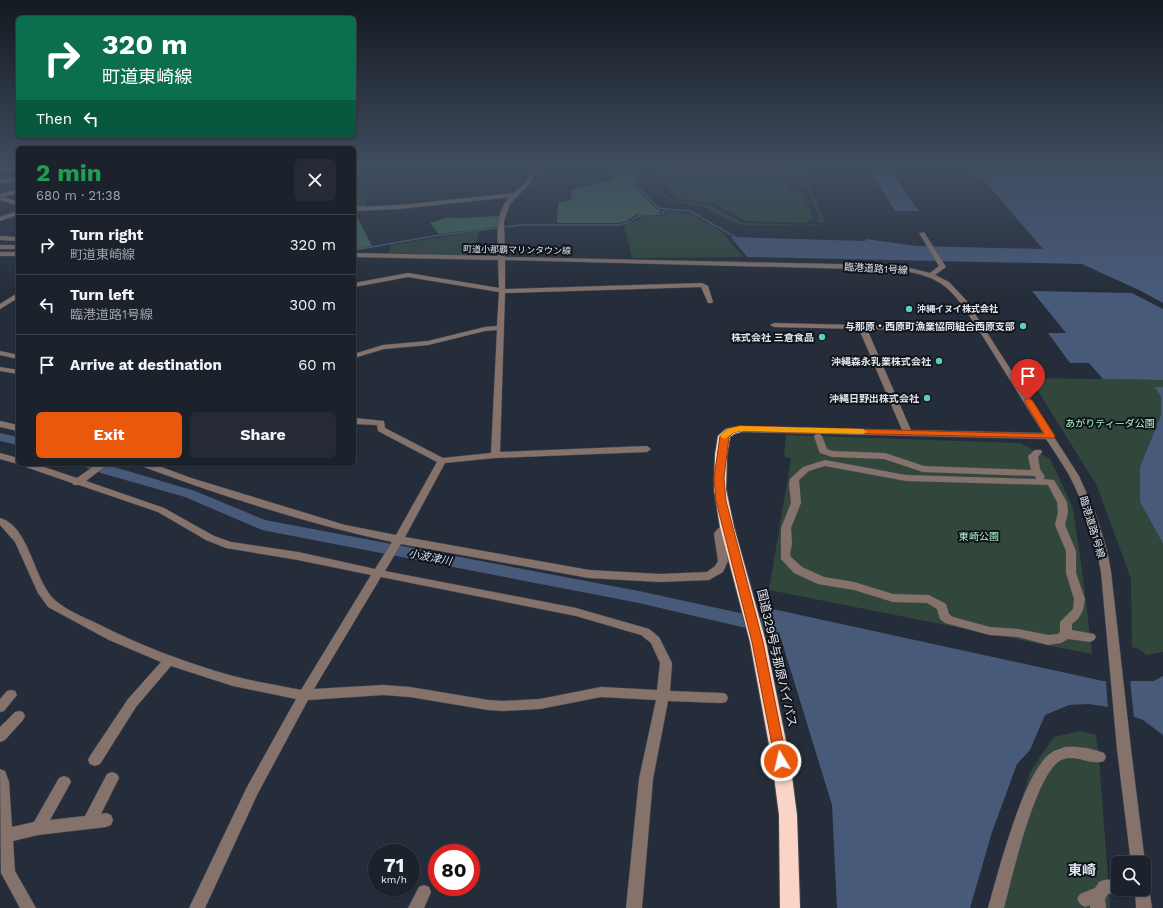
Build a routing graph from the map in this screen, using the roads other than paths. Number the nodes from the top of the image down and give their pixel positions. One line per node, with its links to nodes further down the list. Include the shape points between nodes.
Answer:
1 (368, 208): 3 (street)
2 (505, 208): 14 (street, via 501,227)
3 (356, 209)
4 (16, 214): 5 (street)
5 (0, 219)
6 (922, 233): 16 (street, via 943,267)
7 (0, 238): 8 (street)
8 (16, 239)
9 (0, 247): 10 (street)
10 (16, 247)
11 (0, 254): 12 (street)
12 (16, 254)
13 (356, 255): 14 (street, 町道小那覇マリンタウン線)
14 (501, 259): 15 (street, 町道小那覇マリンタウン線); 18 (street)
15 (680, 263): 16 (street, 臨港道路1号線, via 883,266 910,269)
16 (931, 275): 25 (street, 臨港道路1号線, via 953,288)
17 (356, 285): 18 (street, via 408,275)
18 (502, 291): 20 (street, via 702,285 705,286); 24 (street)
19 (16, 295): 21 (street)
20 (710, 302)
21 (0, 307)
22 (774, 325): 23 (street)
23 (862, 327): 25 (street); 35 (street)
24 (500, 328): 27 (street, via 485,329 428,343 383,347); 40 (street)
25 (982, 330): 37 (street, 臨港道路1号線)
26 (0, 353): 28 (street)
27 (356, 355)
28 (16, 357)
29 (0, 369): 30 (street)
30 (16, 372)
31 (356, 421): 44 (street, via 381,423 381,429)
32 (0, 424): 33 (street)
33 (16, 428)
34 (740, 428): 35 (street); 56 (highway, 国道329号与那原バイパス, via 724,436 721,455 720,489)
35 (908, 433): 37 (street)
36 (818, 436): 42 (street, via 823,451)
37 (1050, 436): 78 (street, 臨港道路1号線, via 1083,493 1106,572)
38 (647, 449): 40 (street)
39 (1038, 452): 50 (street, via 1032,456)
40 (495, 455): 44 (street)
41 (0, 456): 43 (street)
42 (832, 459): 48 (street, via 885,456); 51 (street, via 906,478); 59 (street, via 812,466 795,479 796,503 787,522 785,554 786,559 798,570 822,581 854,586 893,598 929,599 942,607 944,616 949,620 973,627 1048,640 1061,638)
43 (16, 460)
44 (442, 462): 57 (street)
45 (32, 466): 53 (street)
46 (100, 466): 53 (street)
47 (150, 466): 57 (street, via 329,524)
48 (923, 469): 49 (street); 51 (street)
49 (957, 470): 50 (street); 52 (street)
50 (1037, 473): 54 (street)
51 (928, 479): 52 (street)
52 (977, 480): 54 (street)
53 (79, 481): 58 (street, via 161,510 210,538 230,545)
54 (1046, 482): 59 (street, via 1051,482 1063,503 1064,512 1060,525 1069,543 1071,571 1080,596 1077,612 1066,622)
55 (0, 521): 61 (street, via 6,524 20,541 43,593 52,604 113,636)
56 (728, 527): 57 (street, via 719,534 723,561 719,570 702,577 660,578 589,574); 87 (highway, 国道329号与那原バイパス, via 758,642 774,718 785,787 790,846)
57 (397, 542): 58 (street)
58 (380, 570): 63 (street); 64 (street, via 576,612 645,632 661,650 666,663)
59 (1066, 634): 60 (street)
60 (1090, 636)
61 (169, 660): 63 (street, via 233,681); 70 (street, via 132,703)
62 (11, 695): 66 (street)
63 (303, 695): 64 (street, via 382,690 503,706 540,704 601,692 633,692); 84 (street, via 252,791)
64 (663, 696): 65 (street); 86 (street, via 646,779)
65 (722, 698)
66 (0, 707)
67 (19, 716): 68 (street)
68 (0, 736)
69 (1099, 757): 88 (street, via 1087,753 1066,753 1047,764 1023,816)
70 (95, 760)
71 (0, 775): 77 (street)
72 (112, 778): 75 (street)
73 (64, 782): 76 (street)
74 (106, 820): 75 (street)
75 (89, 822): 76 (street)
76 (38, 828): 77 (street)
77 (3, 837): 83 (street, via 8,873)
78 (1137, 856)
79 (1111, 886): 82 (street, via 1104,887)
80 (424, 892): 85 (street)
81 (1143, 896): 89 (street)
82 (1094, 900)
83 (28, 908)
84 (197, 908)
85 (416, 908)
86 (634, 908)
87 (790, 908)
88 (996, 908)
89 (1144, 908)

